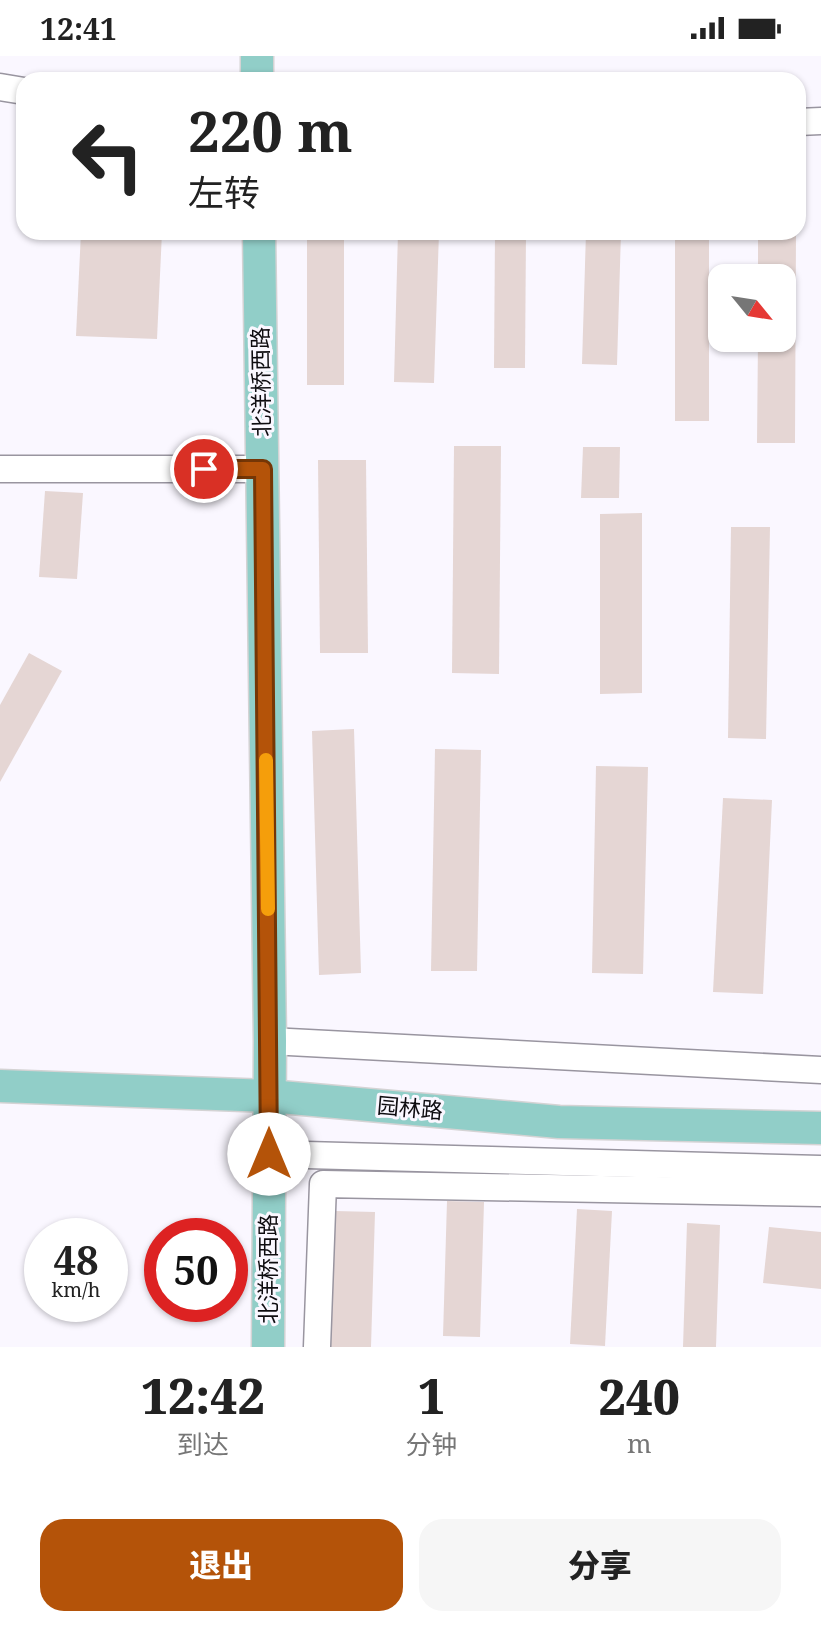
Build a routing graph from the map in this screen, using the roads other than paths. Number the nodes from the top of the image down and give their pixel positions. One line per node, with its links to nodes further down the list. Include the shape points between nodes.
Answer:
1 (259, 240): 3 (main road, 北洋桥西路)
2 (0, 469): 3 (street)
3 (263, 469): 4 (main road, 北洋桥西路)
4 (270, 1041): 5 (street); 7 (main road, 北洋桥西路)
5 (821, 1070)
6 (0, 1086): 7 (main road, 园林路)
7 (269, 1096): 8 (main road, 园林路, via 559,1122); 9 (main road, 北洋桥西路)
8 (821, 1128)
9 (269, 1154): 10 (street); 12 (main road, 北洋桥西路)
10 (821, 1169)
11 (821, 1193): 13 (street, via 323,1184)
12 (268, 1347)
13 (317, 1347)

